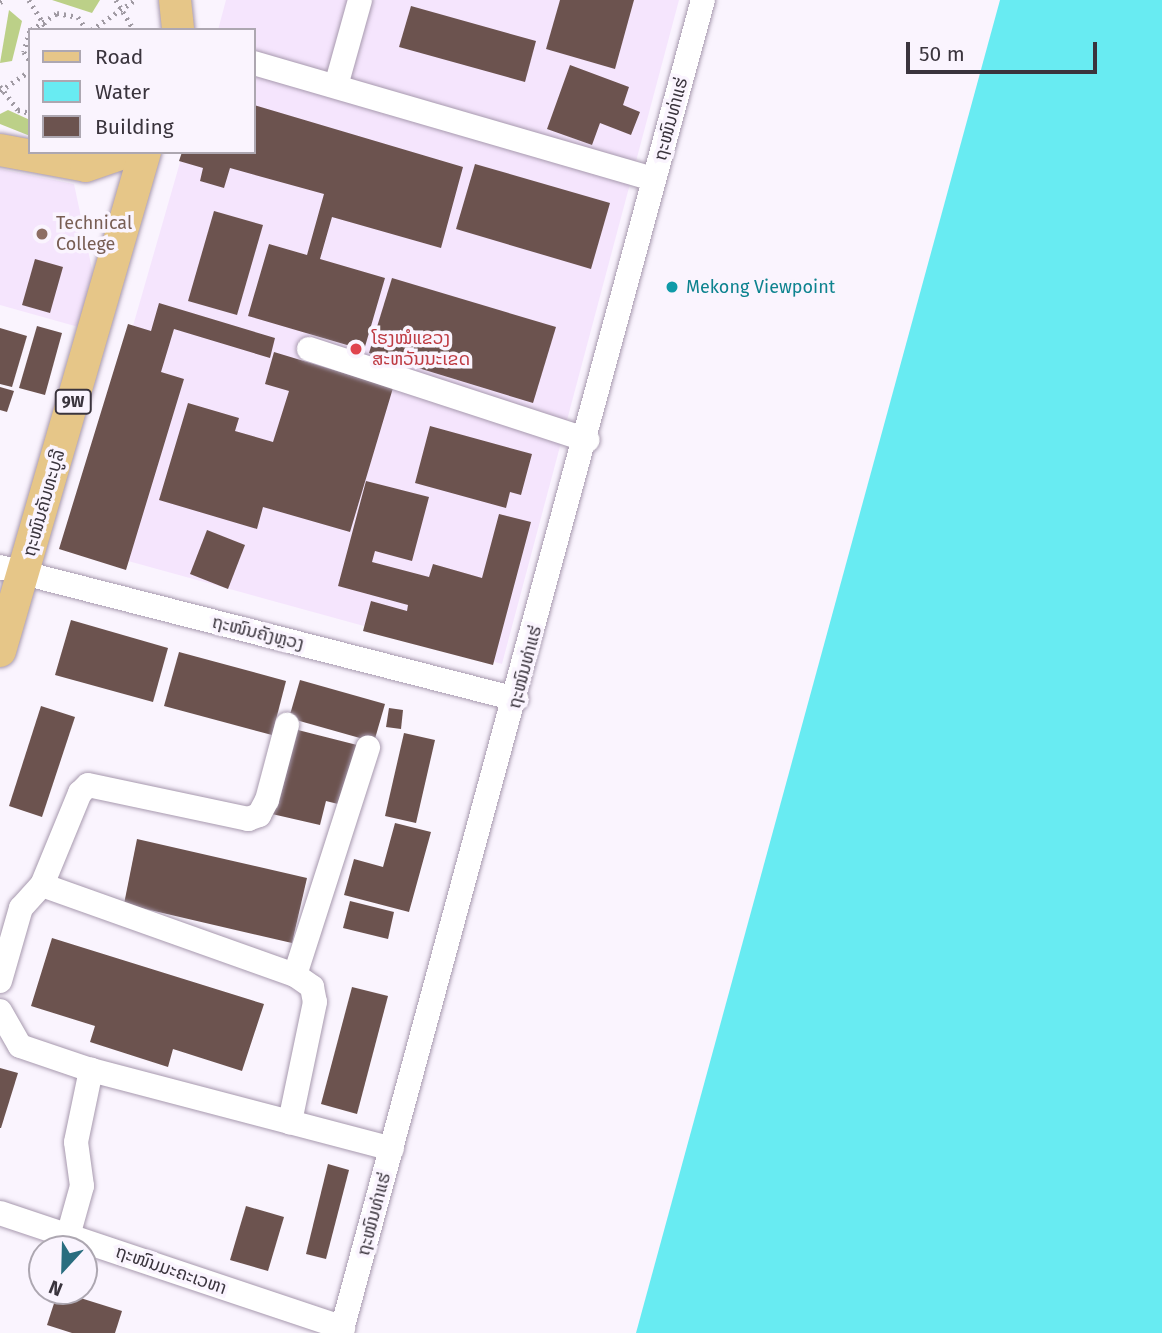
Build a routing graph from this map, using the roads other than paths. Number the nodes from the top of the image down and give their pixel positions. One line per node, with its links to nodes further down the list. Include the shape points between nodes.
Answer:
1 (175, 0): 5 (main road)
2 (189, 0): 6 (street)
3 (360, 0): 8 (street)
4 (703, 0): 12 (street, ຖະໜົນທ່າແຮ່)
5 (179, 28)
6 (180, 28)
7 (256, 64): 8 (street)
8 (337, 86): 12 (street)
9 (0, 150): 10 (main road, via 86,166)
10 (120, 154)
11 (144, 154): 15 (main road, ຖະໜົນຄັນທະບູລີ / 9W)
12 (654, 180): 14 (street, ຖະໜົນທ່າແຮ່)
13 (309, 349): 14 (street)
14 (587, 440): 17 (street, ຖະໜົນທ່າແຮ່)
15 (12, 570): 16 (main road, ຖະໜົນຄັນທະບູລີ / 9W); 17 (street, ຖະໜົນຄັງຫຼວງ)
16 (0, 651)
17 (516, 699): 26 (street, ຖະໜົນທ່າແຮ່)
18 (287, 725): 20 (street, via 259,815 247,819 88,785 80,793)
19 (368, 747): 21 (street)
20 (42, 884): 21 (street); 22 (street, via 21,908)
21 (295, 975): 25 (street, via 312,987 315,1002)
22 (0, 981)
23 (0, 1011): 24 (street, via 20,1046)
24 (91, 1070): 25 (street); 29 (street, via 76,1142 82,1186)
25 (290, 1122): 26 (street)
26 (392, 1149): 31 (street, ຖະໜົນທ່າແຮ່)
27 (0, 1213): 28 (street, ຖະໜົນມະຄະເວຫາ)
28 (65, 1235)
29 (68, 1235)
30 (98, 1246): 31 (street, ຖະໜົນມະຄະເວຫາ)
31 (342, 1330)

